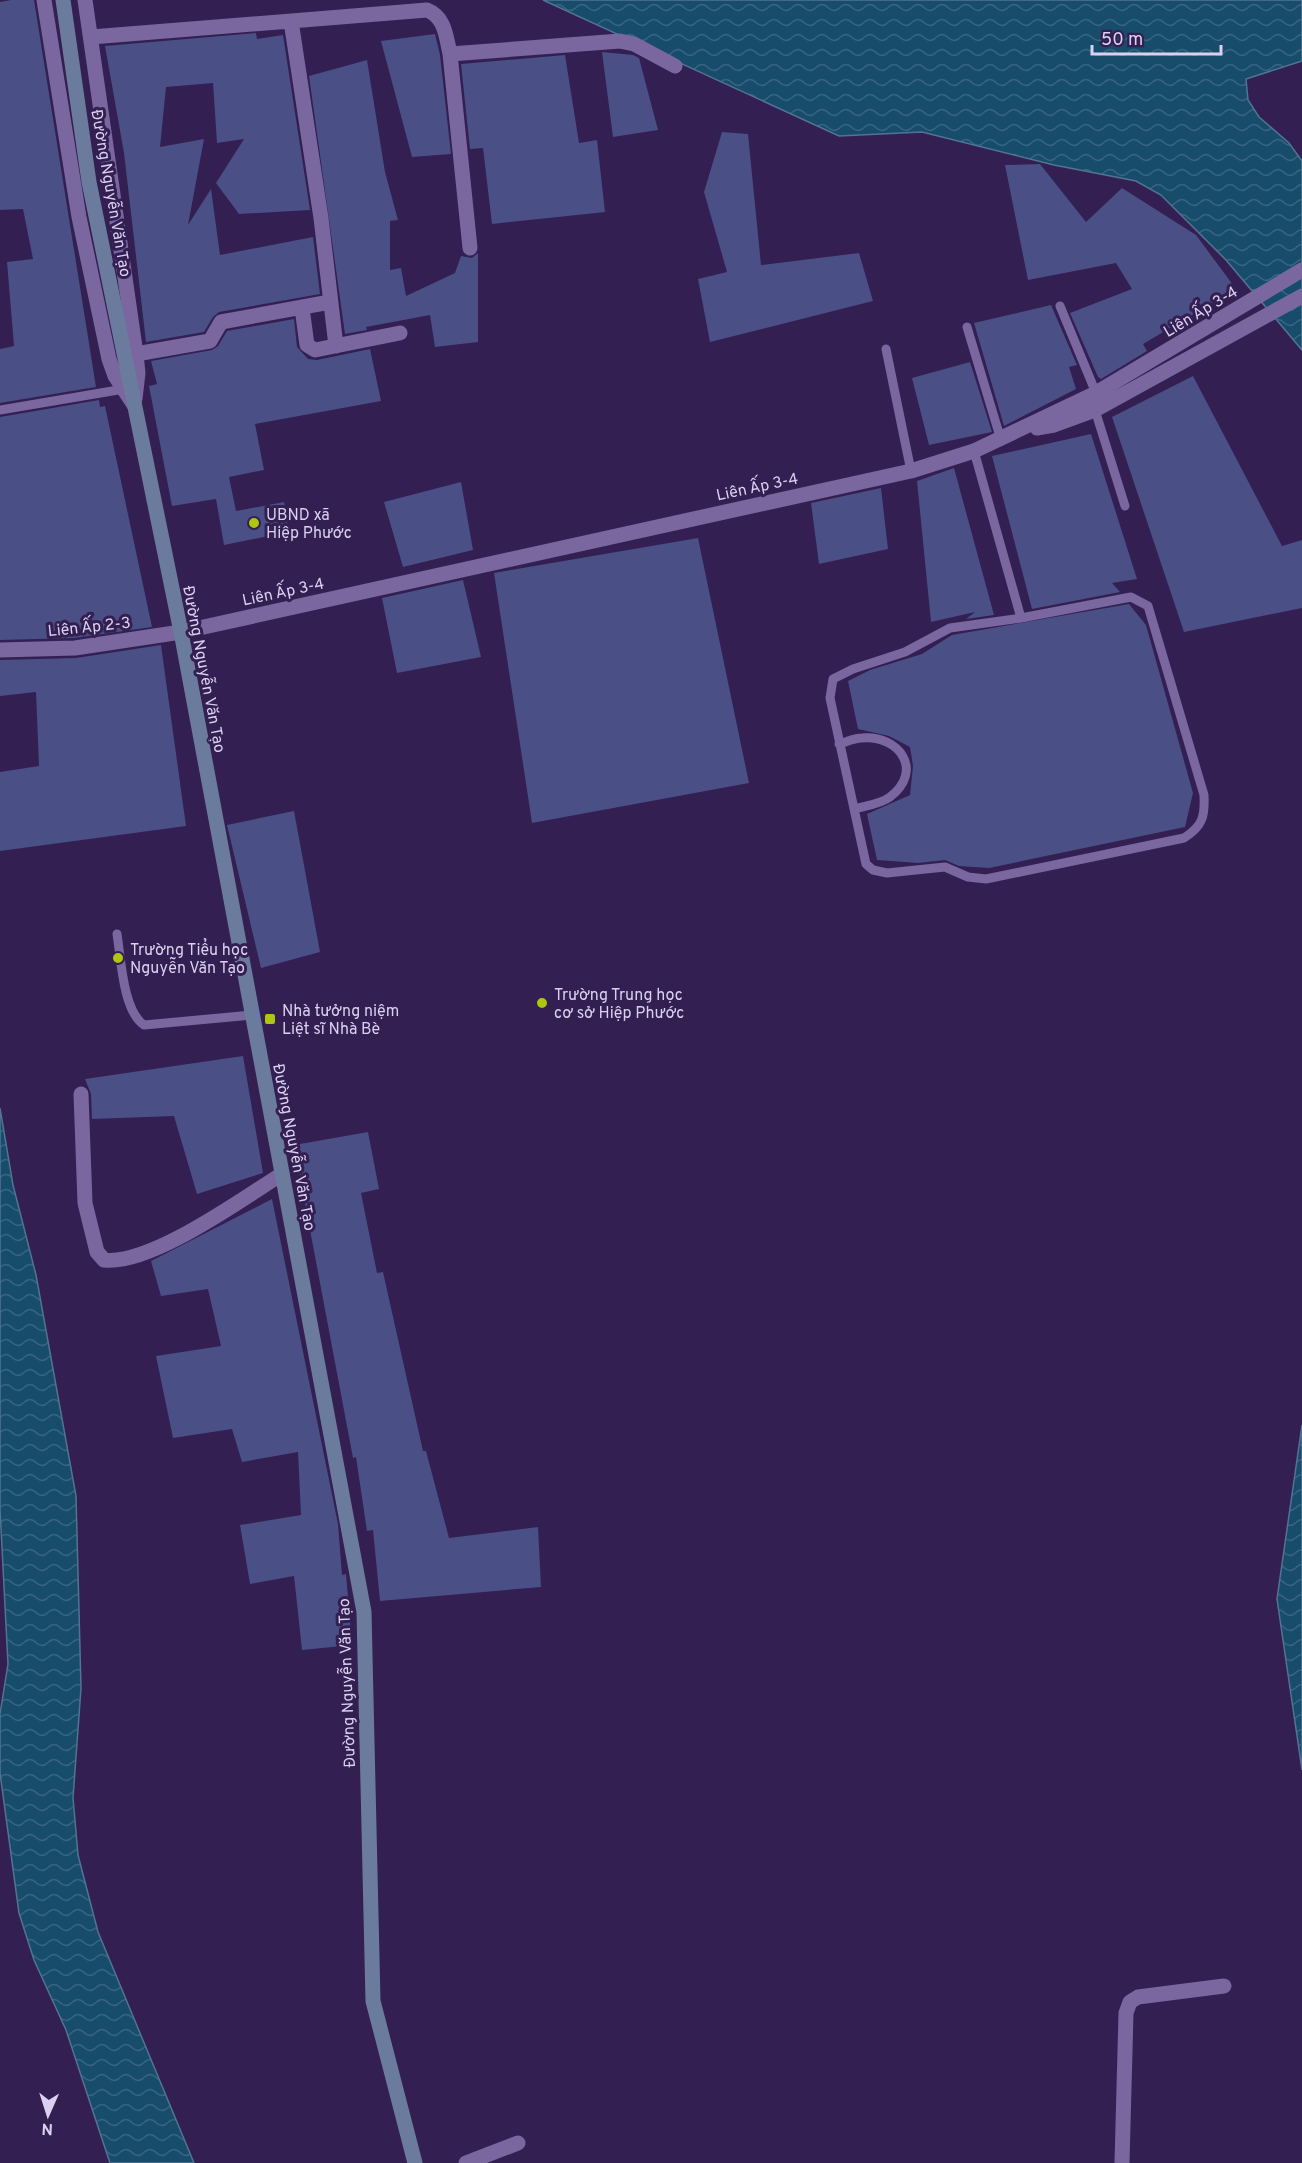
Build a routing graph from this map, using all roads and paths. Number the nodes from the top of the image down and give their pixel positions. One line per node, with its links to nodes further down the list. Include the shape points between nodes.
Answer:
1 (44, 0): 19 (street, via 79,217 109,359)
2 (63, 0): 21 (main road, Đường Nguyễn Văn Tạo, via 89,182)
3 (85, 0): 5 (street)
4 (291, 21): 5 (street); 6 (street, via 427,10 437,14 442,22); 11 (street)
5 (91, 37): 18 (street)
6 (450, 54): 7 (street, via 620,41 634,44); 8 (street)
7 (675, 66)
8 (470, 248)
9 (1302, 270): 20 (street, Liên Ấp 3-4)
10 (1302, 296): 23 (street)
11 (330, 302): 13 (street); 16 (street)
12 (1060, 306): 20 (lane)
13 (302, 308): 16 (street, via 310,349); 18 (street, via 221,322 210,342)
14 (967, 327): 25 (lane)
15 (400, 333): 16 (street)
16 (336, 346)
17 (886, 349): 27 (lane)
18 (136, 354): 21 (street)
19 (124, 389): 21 (street); 22 (lane)
20 (1096, 393): 24 (street, Liên Ấp 3-4)
21 (134, 405): 30 (main road, Đường Nguyễn Văn Tạo)
22 (0, 410)
23 (1095, 410): 24 (street, via 1054,425); 28 (lane)
24 (1019, 430): 25 (street, Liên Ấp 3-4)
25 (1000, 440): 26 (street, Liên Ấp 3-4)
26 (974, 451): 27 (street, Liên Ấp 3-4); 29 (lane)
27 (911, 471): 30 (street, Liên Ấp 3-4)
28 (1125, 506)
29 (1021, 618): 32 (lane, via 950,628 905,652 833,679 830,698); 33 (lane, via 1131,597 1148,606 1203,795 1205,817 1197,831 1184,838 986,879 968,877 945,867 887,873 866,864)
30 (180, 632): 31 (street, Liên Ấp 2-3, via 75,648); 35 (main road, Đường Nguyễn Văn Tạo)
31 (0, 650)
32 (839, 744): 33 (lane); 33 (lane, via 861,738 879,740 896,747 905,758 906,773 900,788 887,799)
33 (854, 809)
34 (117, 934): 35 (lane, via 130,1006 135,1018 144,1025)
35 (252, 1015): 37 (main road, Đường Nguyễn Văn Tạo)
36 (81, 1094): 37 (street, via 85,1203 97,1252 104,1260 117,1262 182,1237)
37 (282, 1174): 40 (main road, Đường Nguyễn Văn Tạo, via 364,1612 373,2001)
38 (1224, 1986): 42 (street, via 1138,1997 1130,2002 1126,2013)
39 (518, 2143): 41 (street)
40 (415, 2163)
41 (466, 2163)
42 (1122, 2163)

